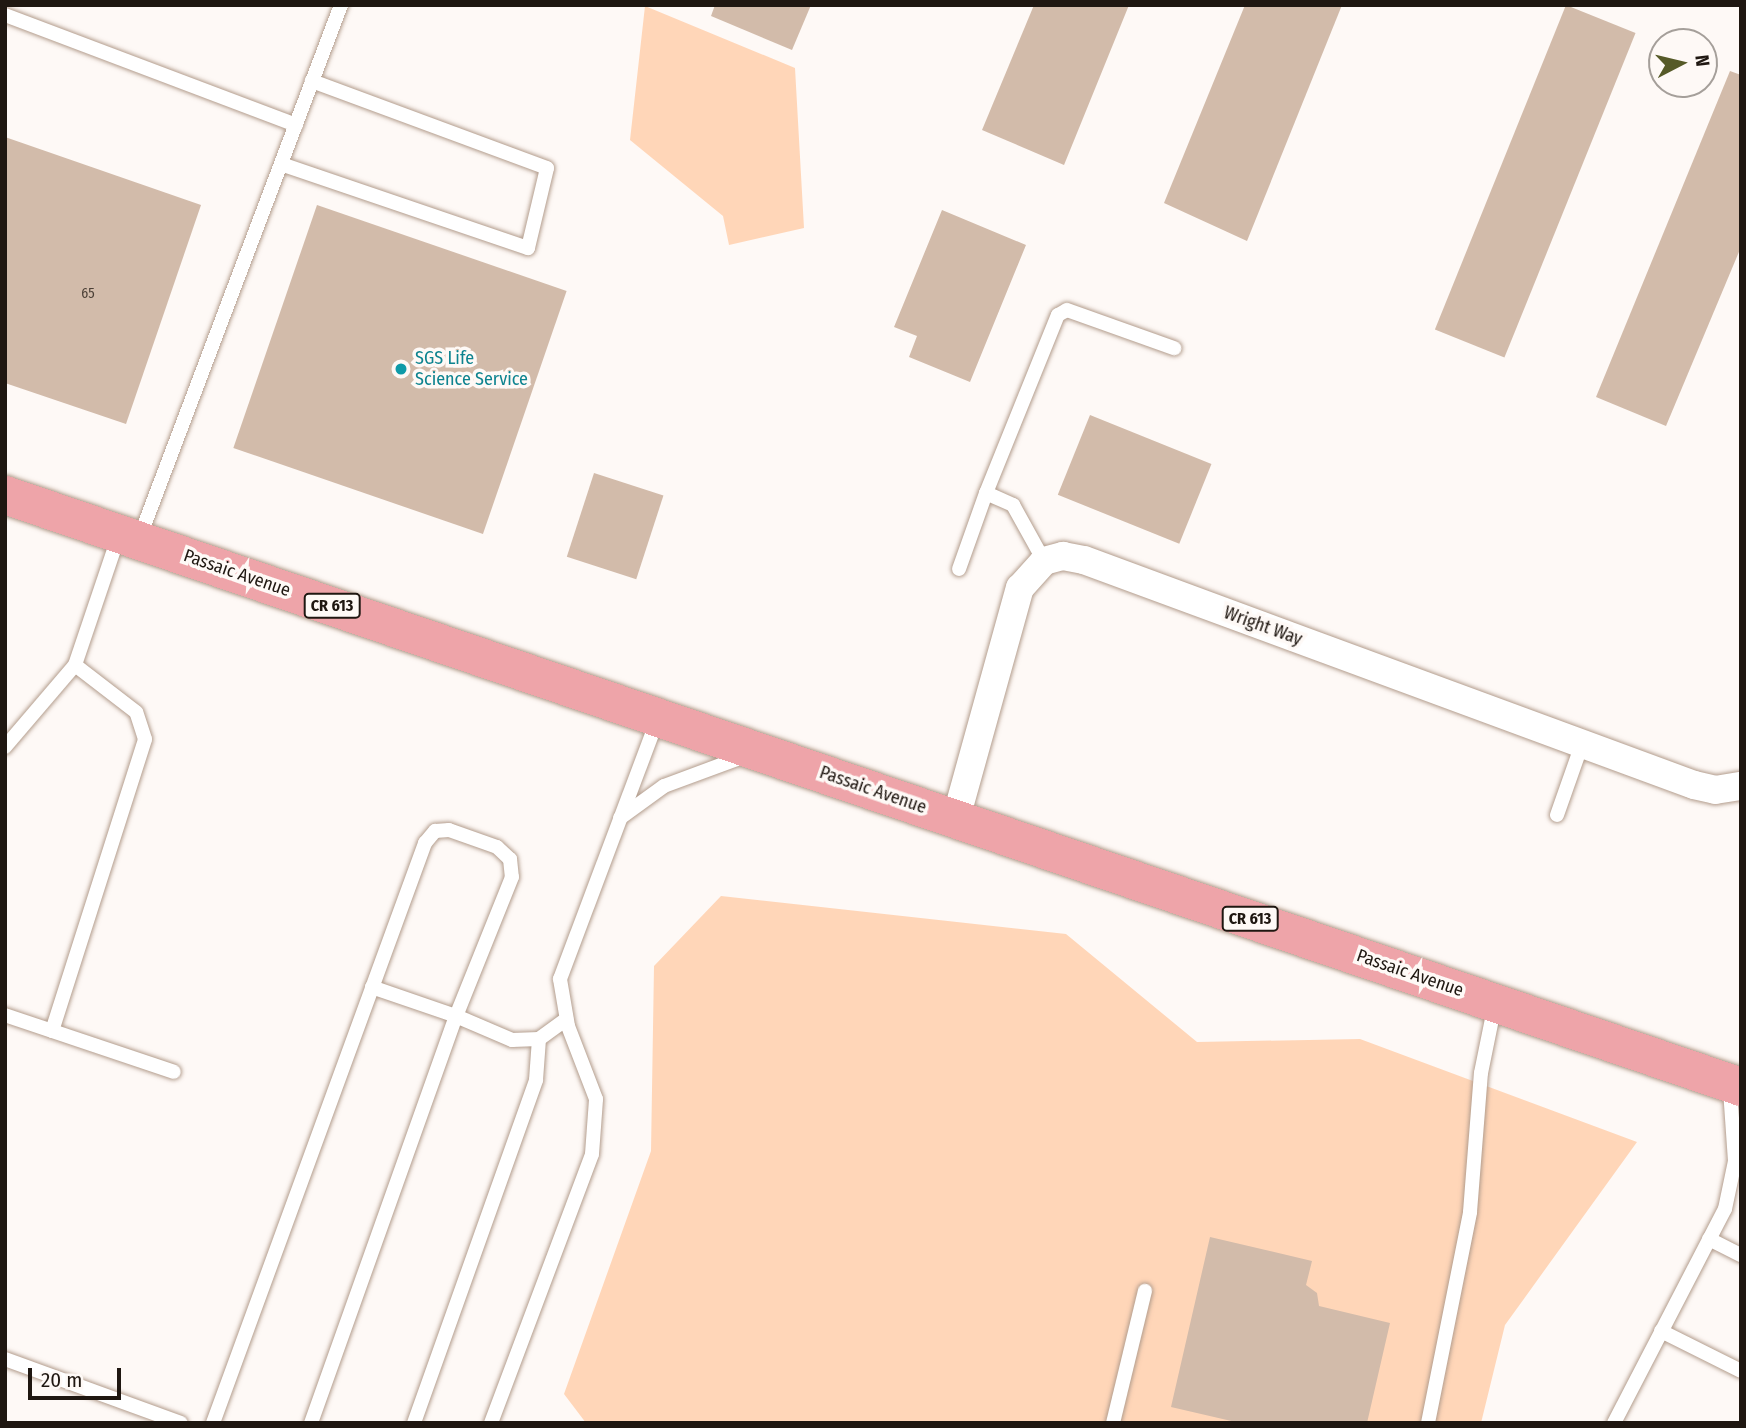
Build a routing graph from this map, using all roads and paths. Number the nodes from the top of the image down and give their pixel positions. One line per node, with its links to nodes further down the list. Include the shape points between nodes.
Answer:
1 (341, 5): 3 (lane)
2 (5, 15): 4 (lane)
3 (312, 81): 4 (lane); 5 (lane, via 547,169 528,248)
4 (296, 125): 5 (lane)
5 (281, 164): 9 (lane)
6 (1174, 348): 7 (lane, via 1067,310 1058,315)
7 (986, 493): 10 (lane, via 1013,505); 11 (lane)
8 (5, 495): 9 (main road, Passaic Avenue / CR 613)
9 (129, 537): 12 (lane); 13 (main road, Passaic Avenue / CR 613)
10 (1044, 561): 14 (street, Wright Way, via 1063,556 1084,559); 19 (street, via 1020,588)
11 (959, 569)
12 (75, 666): 15 (lane); 26 (lane, via 136,712 145,739)
13 (659, 716): 16 (main road, Passaic Avenue / CR 613); 20 (lane)
14 (1582, 744): 17 (street, Wright Way, via 1694,785 1715,790); 18 (lane)
15 (5, 747)
16 (759, 751): 19 (main road, Passaic Avenue / CR 613); 20 (lane, via 664,786)
17 (1741, 786)
18 (1557, 815)
19 (956, 818): 22 (main road, Passaic Avenue / CR 613)
20 (619, 819): 25 (lane, via 560,979)
21 (372, 987): 24 (lane); 24 (lane, via 425,843 435,831 449,830 496,847 510,859 512,877); 37 (lane)
22 (1495, 1002): 29 (main road, Passaic Avenue / CR 613); 42 (lane, via 1481,1073 1470,1212)
23 (5, 1015): 26 (lane)
24 (456, 1016): 27 (lane, via 512,1040); 38 (lane)
25 (567, 1019): 27 (lane); 40 (lane, via 596,1099 597,1128 592,1154)
26 (52, 1031): 28 (lane)
27 (539, 1039): 39 (lane, via 536,1080)
28 (174, 1072)
29 (1734, 1084): 30 (lane, via 1735,1161 1725,1209)
30 (1709, 1239): 31 (lane); 33 (lane)
31 (1741, 1255)
32 (1145, 1291): 41 (lane)
33 (1661, 1331): 35 (lane); 43 (lane)
34 (5, 1359): 36 (lane)
35 (1741, 1371)
36 (181, 1423)
37 (213, 1423)
38 (311, 1423)
39 (414, 1423)
40 (491, 1423)
41 (1113, 1423)
42 (1428, 1423)
43 (1614, 1423)

